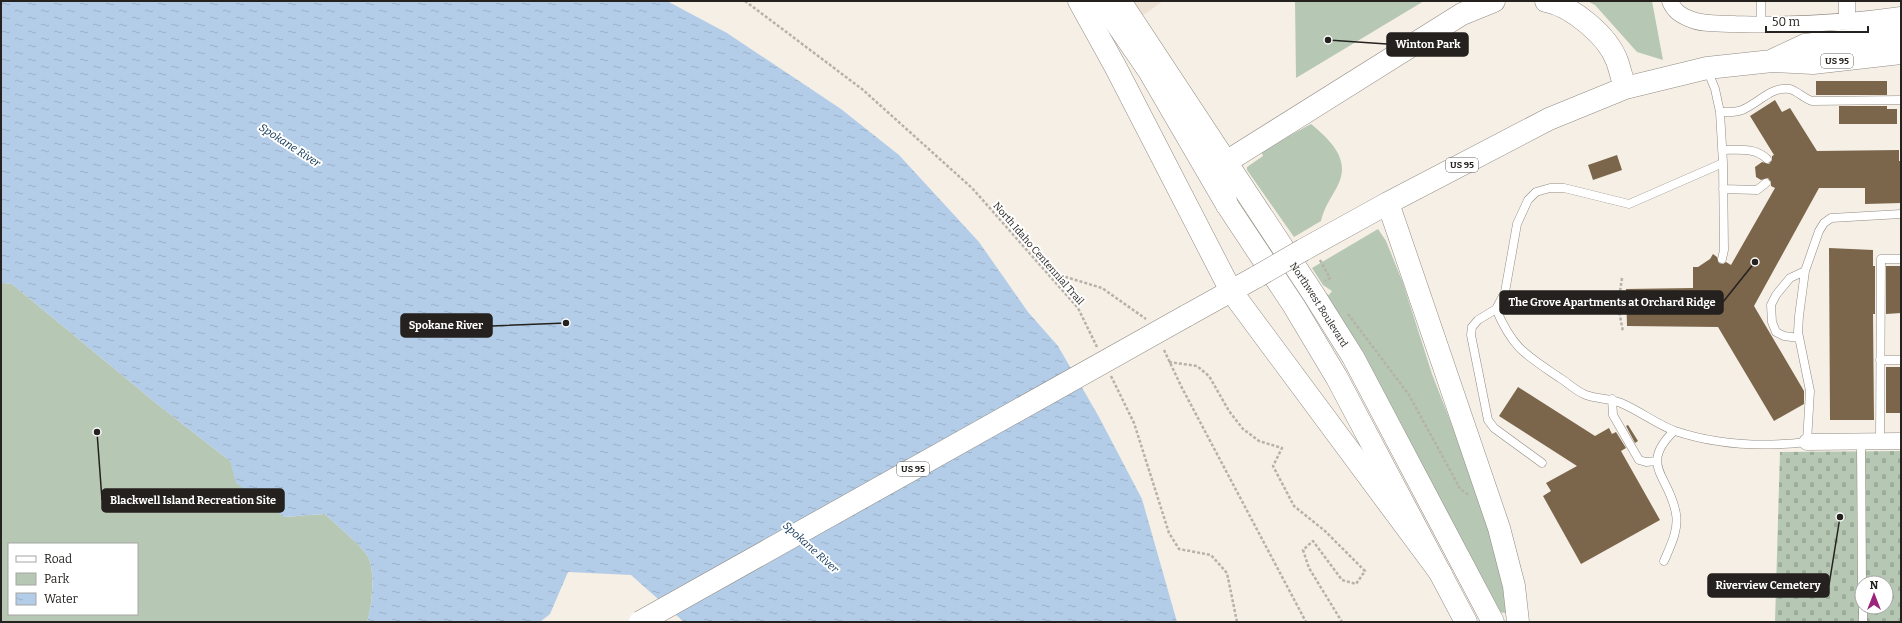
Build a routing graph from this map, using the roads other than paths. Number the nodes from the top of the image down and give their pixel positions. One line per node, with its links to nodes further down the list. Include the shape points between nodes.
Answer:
1 (1079, 1): 31 (main road)
2 (1101, 1): 26 (main road, via 1149,70)
3 (1120, 1): 21 (main road, Northwest Boulevard)
4 (1494, 1): 21 (main road, via 1462,14)
5 (1546, 1): 16 (main road, via 1561,5 1575,13 1602,39 1617,59)
6 (1761, 1): 11 (lane)
7 (1847, 1): 10 (street)
8 (1673, 5): 11 (street, via 1691,20)
9 (1901, 15): 10 (street)
10 (1847, 22): 11 (street)
11 (1761, 25)
12 (1901, 32): 14 (main road, US 95, via 1804,45)
13 (1901, 53): 14 (main road, US 95, via 1812,64)
14 (1772, 61): 15 (main road, US 95)
15 (1707, 68): 16 (main road, US 95); 18 (lane)
16 (1625, 88): 25 (main road, US 95, via 1549,119)
17 (1901, 100): 18 (lane, via 1812,101 1792,90 1784,89 1772,91 1744,110)
18 (1720, 112): 19 (lane)
19 (1722, 150): 20 (lane, via 1749,150 1758,152); 22 (lane)
20 (1767, 159)
21 (1226, 162): 26 (main road, via 1220,176); 49 (main road, Northwest Boulevard, via 1353,357)
22 (1723, 163): 24 (lane); 32 (lane, via 1629,204 1564,188 1536,192 1528,200 1517,224 1505,292)
23 (1766, 183): 24 (lane, via 1757,190)
24 (1723, 189): 28 (lane)
25 (1388, 203): 31 (main road, US 95, bridge, via 1312,255 1258,276); 50 (main road, via 1506,554 1514,586)
26 (1227, 205): 45 (main road, via 1294,306 1337,378)
27 (1901, 214): 30 (lane, via 1831,218 1819,231)
28 (1722, 259)
29 (1901, 259): 34 (lane, via 1881,259)
30 (1806, 271): 33 (lane, via 1799,316); 33 (lane, via 1790,278 1771,305 1772,322 1776,332)
31 (1231, 291): 45 (main road); 47 (main road, US 95, bridge)
32 (1496, 309): 36 (lane, via 1511,339 1526,354 1584,394); 43 (lane, via 1478,320 1472,327 1471,335 1488,420 1494,428)
33 (1799, 338): 40 (lane, via 1810,391)
34 (1880, 360): 35 (lane); 38 (lane)
35 (1901, 360)
36 (1612, 399): 37 (lane); 42 (lane, via 1613,415 1639,460)
37 (1674, 431): 40 (lane, via 1724,442); 42 (lane, via 1662,442)
38 (1880, 441): 39 (street); 41 (street)
39 (1901, 441)
40 (1807, 442): 41 (street)
41 (1861, 442): 46 (lane)
42 (1657, 461): 44 (lane, via 1677,515 1673,540)
43 (1542, 463)
44 (1664, 561)
45 (1441, 574): 48 (main road)
46 (1862, 575)
47 (640, 622)
48 (1466, 622)
49 (1493, 622)
50 (1518, 622)

